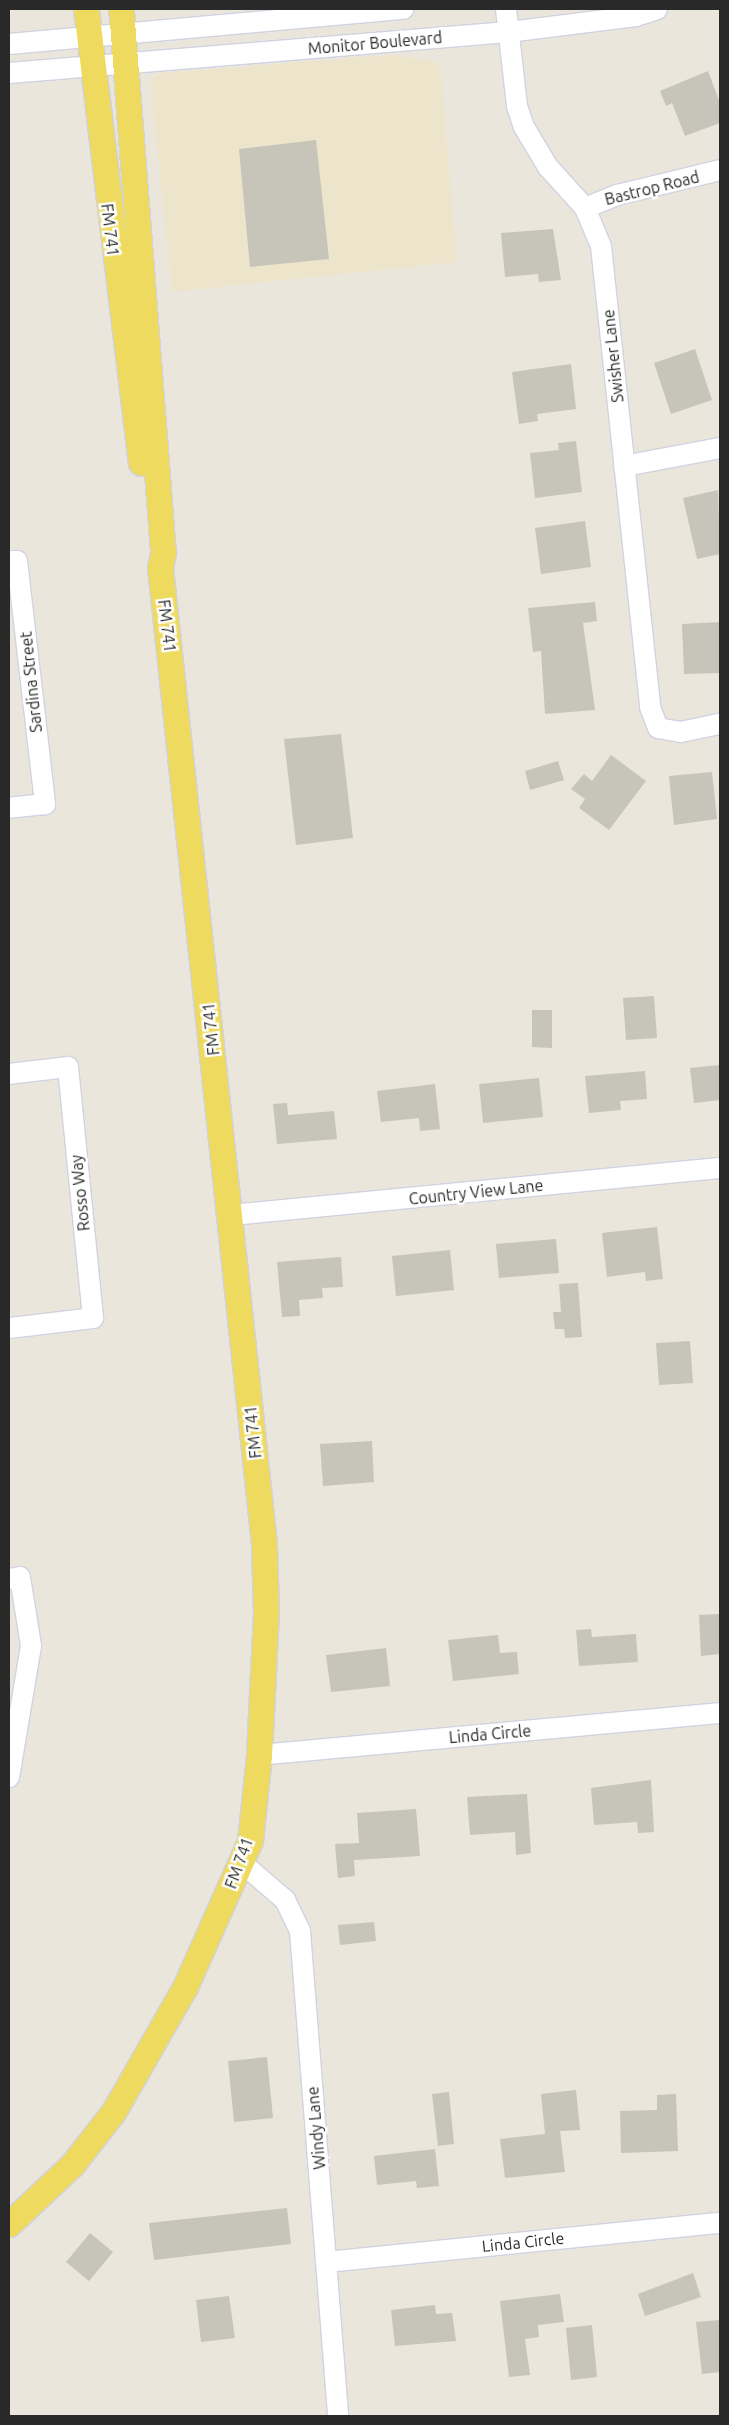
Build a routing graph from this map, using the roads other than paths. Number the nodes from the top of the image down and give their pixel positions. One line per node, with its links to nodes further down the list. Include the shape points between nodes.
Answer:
1 (86, 9): 8 (main road, FM 741)
2 (120, 9): 7 (main road, FM 741)
3 (403, 9): 7 (street, Monitor Boulevard)
4 (506, 9): 6 (street, Swisher Lane)
5 (657, 9): 6 (street, Monitor Boulevard, via 636,16)
6 (508, 32): 10 (street, Monitor Boulevard); 14 (street, Swisher Lane, via 517,106 524,127 548,166)
7 (123, 36): 8 (street, Monitor Boulevard); 10 (main road, FM 741)
8 (89, 38): 9 (street, Monitor Boulevard); 11 (main road, FM 741)
9 (9, 44)
10 (125, 65): 11 (street, Monitor Boulevard); 18 (main road, FM 741 / FM 741, via 163,552)
11 (92, 67): 12 (street, Monitor Boulevard); 18 (main road, FM 741 / FM 741, via 152,554)
12 (9, 73)
13 (720, 170): 14 (street, Bastrop Road, via 617,195)
14 (585, 208): 16 (street, Swisher Lane, via 601,246)
15 (720, 448): 16 (street)
16 (624, 466): 19 (street, Swisher Lane, via 650,707 658,728 682,732)
17 (13, 561): 20 (street, Sardina Street, via 45,804)
18 (160, 568): 23 (main road, FM 741 / FM 741)
19 (720, 724)
20 (9, 808)
21 (9, 1074): 24 (street, Rosso Way, via 68,1067 93,1318)
22 (720, 1168): 23 (street, Country View Lane)
23 (231, 1216): 27 (main road, FM 741 / FM 741, via 264,1544 266,1612)
24 (9, 1328)
25 (14, 1578): 28 (street, via 31,1646)
26 (720, 1713): 27 (street, Linda Circle)
27 (259, 1756): 29 (main road, FM 741 / FM 741, via 250,1841)
28 (9, 1777)
29 (242, 1863): 31 (main road, FM 741 / FM 741, via 185,1987 114,2111 72,2165); 32 (street, Windy Lane, via 285,1900 300,1931)
30 (720, 2223): 32 (street, Linda Circle)
31 (9, 2224)
32 (326, 2262): 33 (street, Windy Lane)
33 (338, 2416)

